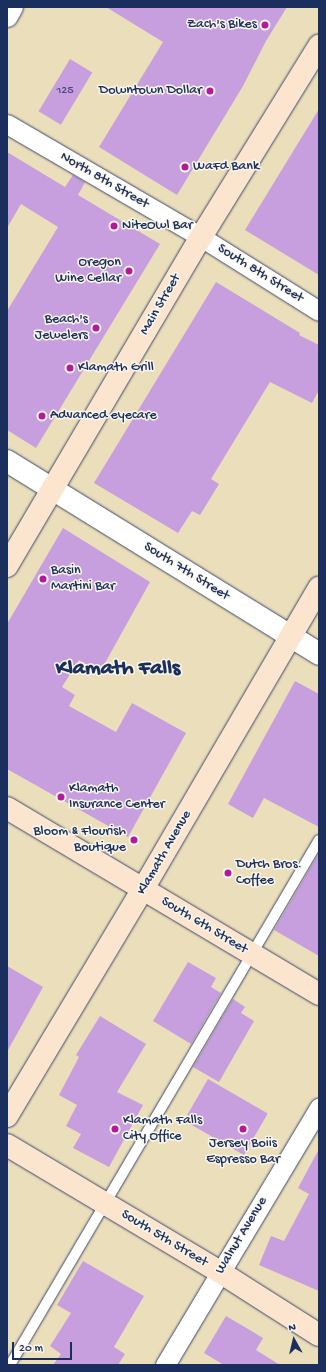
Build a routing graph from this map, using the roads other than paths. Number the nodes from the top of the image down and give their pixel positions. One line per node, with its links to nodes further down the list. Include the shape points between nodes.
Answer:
1 (12, 7): 2 (street)
2 (7, 16)
3 (319, 46): 5 (main road, Main Street)
4 (7, 124): 5 (street, North 8th Street)
5 (201, 237): 6 (street, South 8th Street); 8 (main road, Main Street)
6 (319, 311)
7 (7, 461): 8 (street, South 7th Street)
8 (54, 489): 9 (main road, Main Street); 11 (street, South 7th Street)
9 (7, 566)
10 (319, 588): 11 (main road, Klamath Avenue)
11 (290, 637): 12 (street, South 7th Street); 15 (main road, Klamath Avenue)
12 (319, 654)
13 (7, 808): 15 (main road, South 6th Street)
14 (319, 840): 16 (lane)
15 (143, 889): 16 (main road, South 6th Street); 19 (main road, Klamath Avenue)
16 (252, 954): 17 (main road, South 6th Street); 21 (lane)
17 (319, 994)
18 (319, 1108): 22 (street, Walnut Avenue)
19 (7, 1116)
20 (7, 1145): 21 (main road, South 5th Street)
21 (105, 1204): 22 (main road, South 5th Street); 24 (lane)
22 (220, 1272): 23 (main road, South 5th Street); 25 (street, Walnut Avenue)
23 (319, 1335)
24 (10, 1365)
25 (164, 1365)

